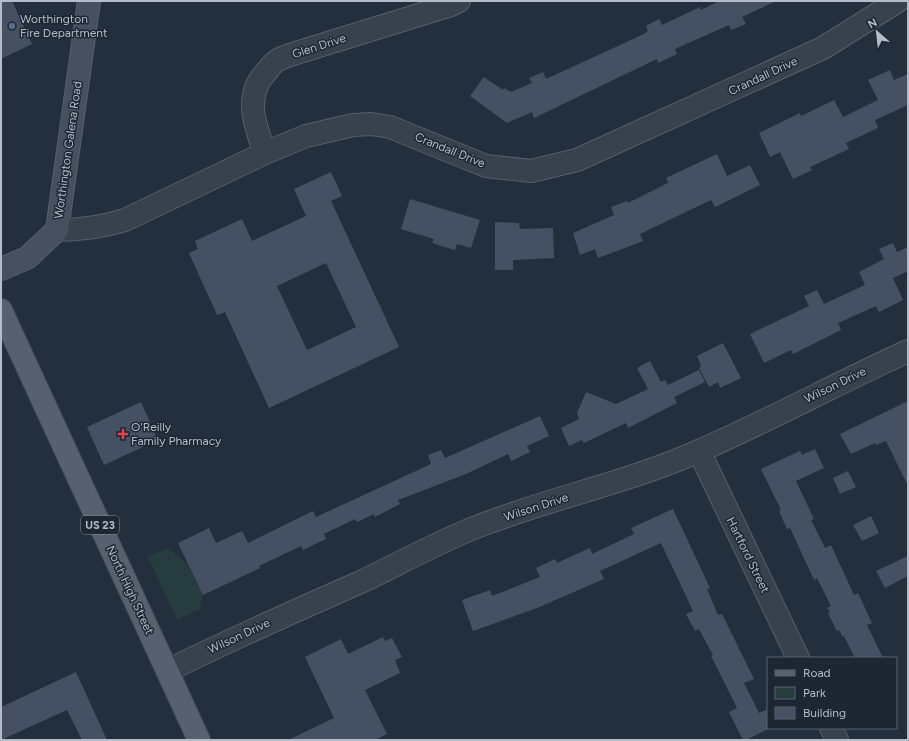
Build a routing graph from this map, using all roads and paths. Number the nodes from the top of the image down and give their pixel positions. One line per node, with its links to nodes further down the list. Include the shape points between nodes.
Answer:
1 (89, 1): 5 (street, Worthington Galena Road)
2 (459, 1): 4 (street, Glen Drive, via 277,60 256,85 253,99 255,126)
3 (898, 1): 4 (street, Crandall Drive, via 823,48 644,131 577,160 554,166 531,171 486,166 390,127 371,124 329,129)
4 (265, 153): 5 (street, Crandall Drive, via 124,220 102,227)
5 (57, 230): 6 (street, Worthington Galena Road, via 27,258)
6 (1, 269)
7 (1, 310): 11 (main road, North High Street / US 23)
8 (908, 351): 9 (street, Wilson Drive)
9 (699, 451): 10 (street, Hartford Street); 11 (street, Wilson Drive, via 639,474 468,530)
10 (798, 657)
11 (167, 671): 13 (main road, North High Street / US 23)
12 (832, 729): 14 (street)
13 (199, 740)
14 (837, 740)

